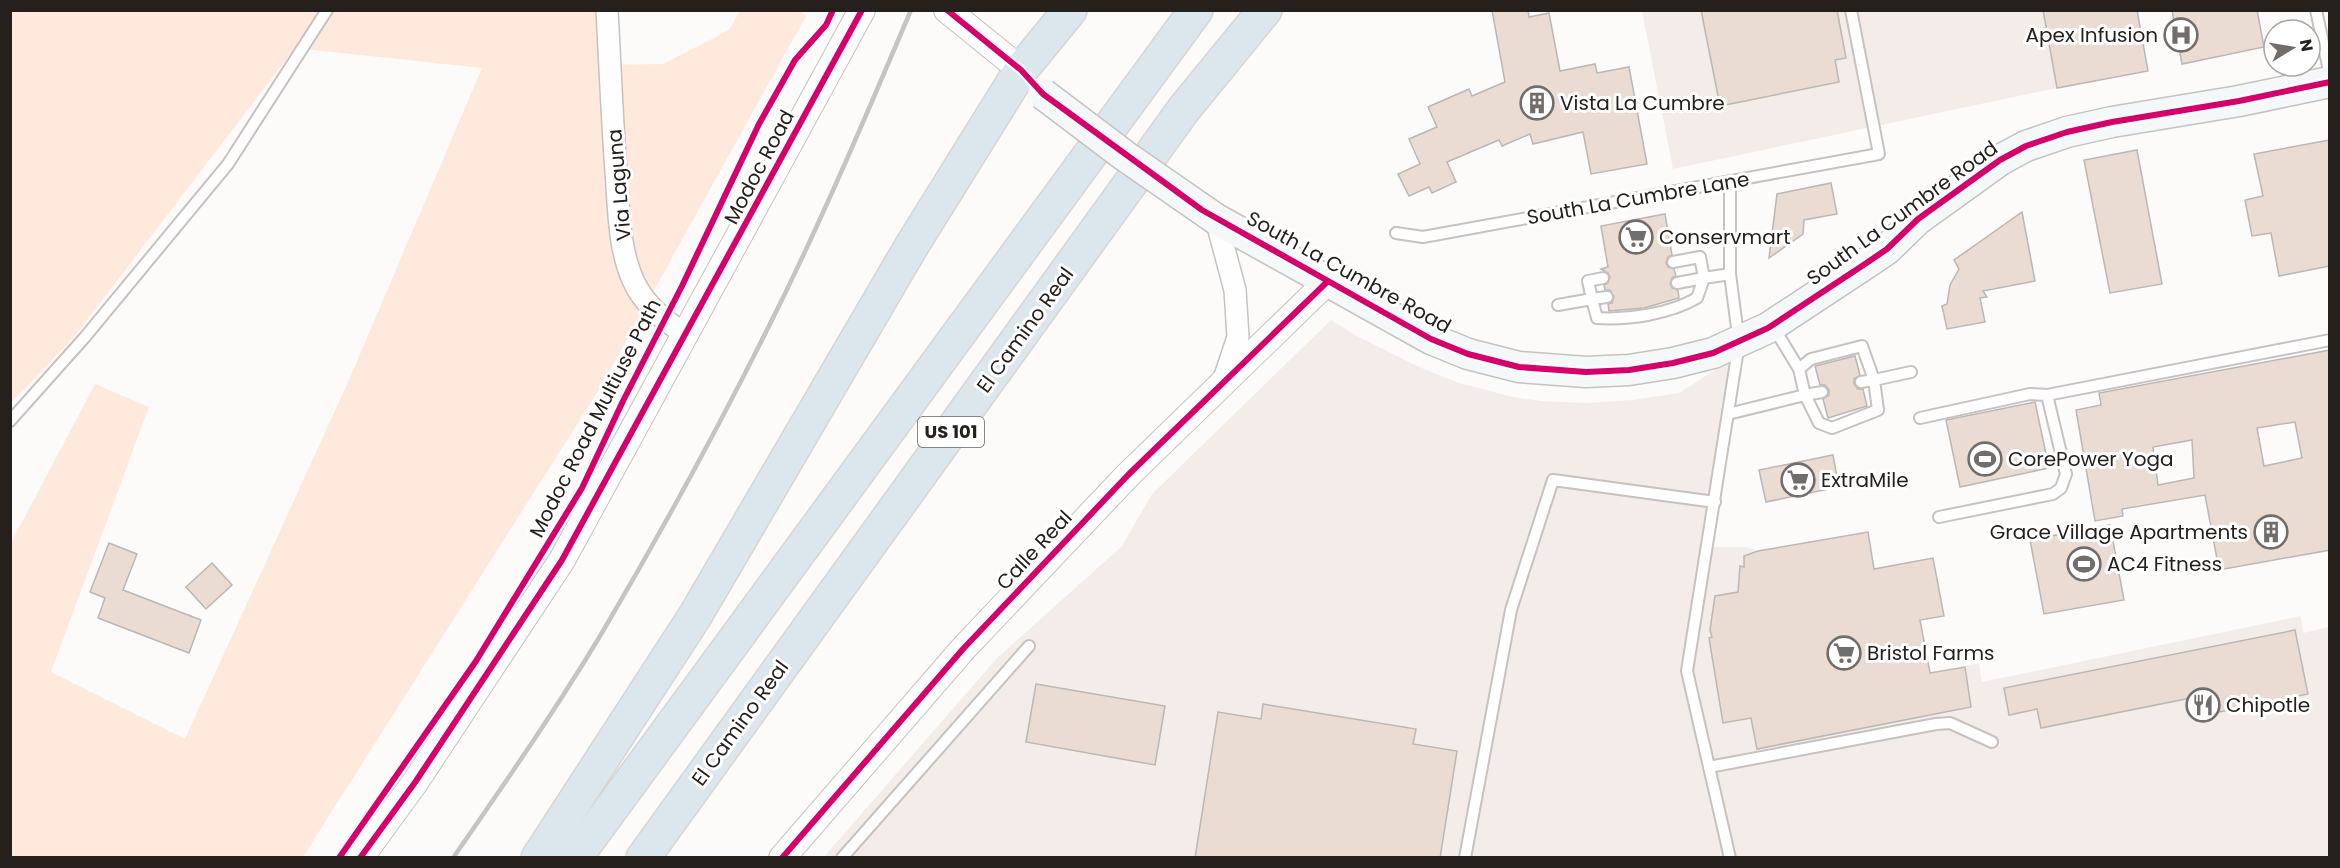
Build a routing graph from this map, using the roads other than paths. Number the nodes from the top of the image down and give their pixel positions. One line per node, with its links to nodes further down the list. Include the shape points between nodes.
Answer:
1 (327, 10): 39 (lane, via 228,164)
2 (607, 10): 26 (street, Via Laguna, via 620,226 628,266 651,308)
3 (862, 10): 26 (street, Modoc Road)
4 (947, 10): 10 (street)
5 (1070, 10): 10 (highway)
6 (1196, 10): 47 (highway, US 101)
7 (1265, 10): 48 (highway, El Camino Real / US 101, via 1184,109)
8 (1851, 10): 13 (lane, South La Cumbre Lane, via 1879,154)
9 (2316, 10): 11 (lane)
10 (1021, 70): 14 (main road, South La Cumbre Road, bridge, via 1043,94); 46 (highway, via 911,247 695,616)
11 (2330, 75)
12 (2330, 82): 25 (main road, South La Cumbre Road, via 2112,122 2026,146 1918,219 1887,249)
13 (1730, 181): 15 (lane, South La Cumbre Lane, via 1423,237); 17 (lane)
14 (1216, 219): 20 (main road, South La Cumbre Road); 32 (street, via 1235,290 1238,337)
15 (1396, 233)
16 (1673, 262): 19 (lane, via 1700,257)
17 (1730, 274): 19 (lane); 28 (lane)
18 (1602, 278): 23 (lane, via 1588,281)
19 (1704, 278): 21 (lane); 23 (lane, via 1697,298 1665,310 1615,319 1597,318)
20 (1327, 282): 28 (main road, South La Cumbre Road, via 1431,339 1468,354 1519,367 1586,372 1629,370 1673,363); 32 (street, Calle Real)
21 (1677, 283)
22 (1606, 297): 23 (lane)
23 (1592, 299): 24 (lane)
24 (1558, 305)
25 (1773, 325): 28 (main road, South La Cumbre Road); 29 (lane)
26 (687, 335): 45 (street, Modoc Road, via 562,560 416,781)
27 (2330, 340): 36 (lane)
28 (1739, 343): 37 (lane)
29 (1799, 369): 31 (lane, via 1811,359 1862,346); 35 (lane)
30 (1911, 372): 31 (lane)
31 (1874, 380): 33 (lane); 35 (lane, via 1878,410 1832,428 1819,423)
32 (1223, 382): 49 (street, Calle Real, via 1128,475 963,649)
33 (1861, 382)
34 (1821, 392): 35 (lane)
35 (1805, 395): 37 (lane)
36 (2047, 395): 38 (lane, via 2030,394); 41 (lane, via 2066,474 2061,488 2053,494)
37 (1728, 414): 40 (lane)
38 (1920, 418)
39 (10, 421)
40 (1715, 502): 44 (lane, via 1687,671); 51 (lane, via 1553,480 1510,610)
41 (1939, 517)
42 (1029, 645): 50 (lane)
43 (1992, 742): 44 (lane, via 1950,723 1936,724)
44 (1708, 767): 52 (lane)
45 (360, 858)
46 (538, 858)
47 (575, 858)
48 (644, 858)
49 (782, 858)
50 (842, 858)
51 (1465, 858)
52 (1730, 858)

